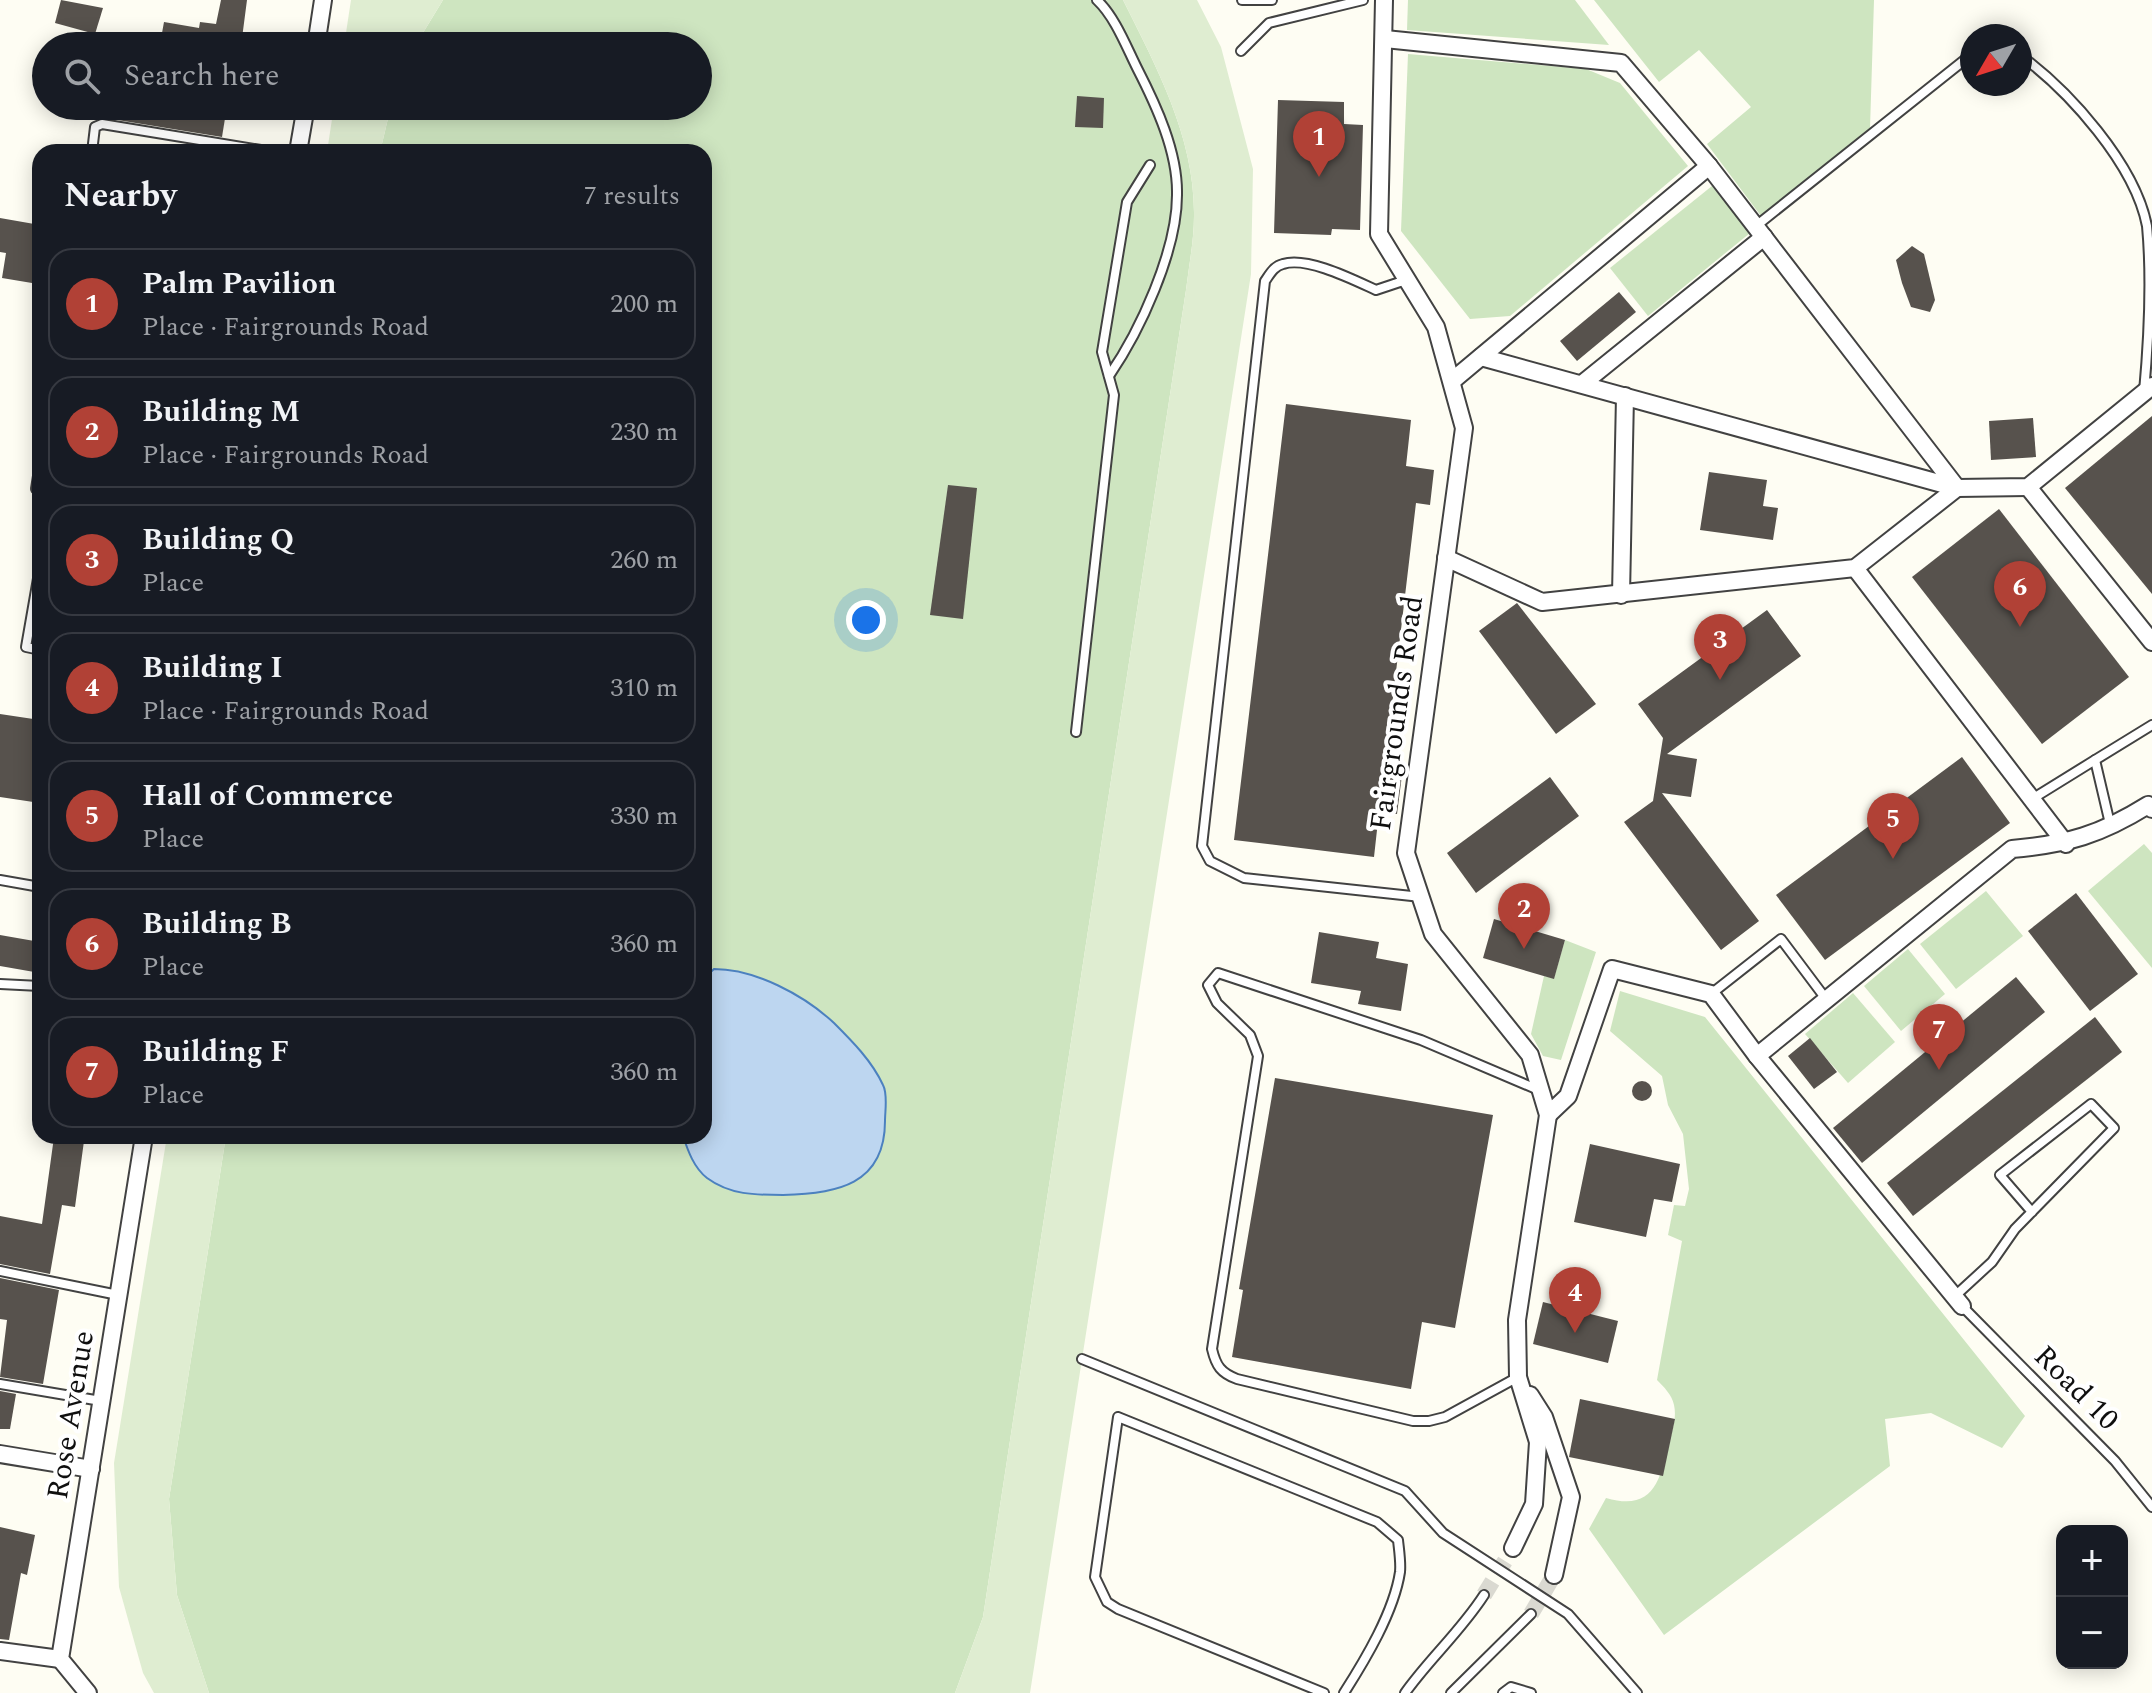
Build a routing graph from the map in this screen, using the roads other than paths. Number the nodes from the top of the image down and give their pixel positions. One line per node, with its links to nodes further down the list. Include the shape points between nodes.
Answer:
1 (323, 0): 8 (street)
2 (1097, 0): 22 (lane, via 1143,79 1168,142 1177,195 1168,242 1132,343)
3 (1242, 0): 4 (lane)
4 (1272, 0)
5 (1363, 0): 7 (lane)
6 (1384, 0): 9 (street, Fairgrounds Road)
7 (1339, 2): 10 (lane, via 1269,23)
8 (318, 32)
9 (1385, 39): 18 (street, via 1621,63); 20 (street, Fairgrounds Road, via 1379,234)
10 (1241, 51)
11 (1960, 64): 19 (lane)
12 (2032, 64): 25 (lane, via 2096,129 2147,223)
13 (304, 120): 16 (street)
14 (93, 144): 15 (lane, via 95,127 102,124)
15 (224, 144)
16 (299, 144)
17 (1150, 165): 22 (lane, via 1127,202 1102,352)
18 (1709, 166): 19 (street); 21 (street)
19 (1760, 232): 24 (street); 28 (street)
20 (1407, 280): 23 (street, Fairgrounds Road, via 1436,327); 44 (lane, via 1376,290 1337,271 1286,262 1265,281 1202,846 1210,861 1244,878)
21 (1481, 357): 23 (street); 24 (street)
22 (1109, 376): 36 (lane, via 1114,395)
23 (1452, 381): 29 (street, Fairgrounds Road, via 1464,428)
24 (1582, 384): 26 (street)
25 (2148, 389): 27 (street)
26 (1625, 396): 28 (street); 31 (street)
27 (2028, 487): 28 (street); 33 (street)
28 (1957, 488): 30 (street)
29 (1446, 558): 31 (street, via 1542,602); 44 (street, Fairgrounds Road, via 1406,853)
30 (1855, 568): 31 (street); 38 (street)
31 (1621, 595)
32 (32, 613): 34 (lane, via 26,647)
33 (2152, 642)
34 (32, 648)
35 (2152, 725): 37 (lane)
36 (1076, 732)
37 (2095, 760): 38 (lane); 40 (lane)
38 (2032, 799): 41 (street)
39 (2151, 805): 40 (street)
40 (2111, 828): 41 (street)
41 (2066, 844): 48 (street, via 2012,849)
42 (0, 880): 43 (lane)
43 (32, 886)
44 (1421, 897): 50 (street, Fairgrounds Road, via 1433,934 1530,1055)
45 (0, 984): 46 (lane)
46 (32, 986)
47 (1711, 994): 48 (lane, via 1781,939); 49 (street); 51 (street, via 1612,969 1568,1096)
48 (1826, 999): 49 (street)
49 (1757, 1056): 56 (street)
50 (1541, 1091): 51 (street, Fairgrounds Road); 58 (lane, via 1421,1040 1218,973 1208,985 1217,1003 1250,1035 1258,1056 1212,1349 1215,1365 1237,1379 1413,1421 1445,1417)
51 (1548, 1115): 58 (street, Fairgrounds Road, via 1517,1320)
52 (143, 1144): 55 (street, Rose Avenue)
53 (2032, 1212): 53 (lane, via 2114,1128 2091,1104 2000,1175); 56 (lane)
54 (0, 1271): 55 (lane)
55 (118, 1295): 60 (street, Rose Avenue)
56 (1958, 1302): 63 (lane, Road 10, via 2115,1461)
57 (1082, 1359): 77 (lane, via 1405,1491 1443,1533 1568,1614)
58 (1518, 1377): 64 (street, Fairgrounds Road, via 1538,1442 1534,1504); 65 (street, via 1544,1417 1571,1497)
59 (0, 1384): 60 (lane)
60 (101, 1401): 62 (street, Rose Avenue)
61 (0, 1454): 62 (street)
62 (91, 1469): 69 (street, Rose Avenue)
63 (2152, 1507)
64 (1513, 1548)
65 (1554, 1575)
66 (1484, 1595): 73 (lane, via 1462,1630)
67 (1531, 1614): 74 (lane)
68 (0, 1651): 69 (street)
69 (60, 1659): 70 (street)
70 (88, 1693)
71 (1324, 1693): 72 (lane, via 1107,1602 1095,1577 1118,1417 1377,1522 1398,1540 1400,1572 1392,1595 1369,1653)
72 (1344, 1693)
73 (1405, 1693)
74 (1451, 1693)
75 (1503, 1693): 76 (lane, via 1511,1687)
76 (1531, 1693)
77 (1637, 1693)

